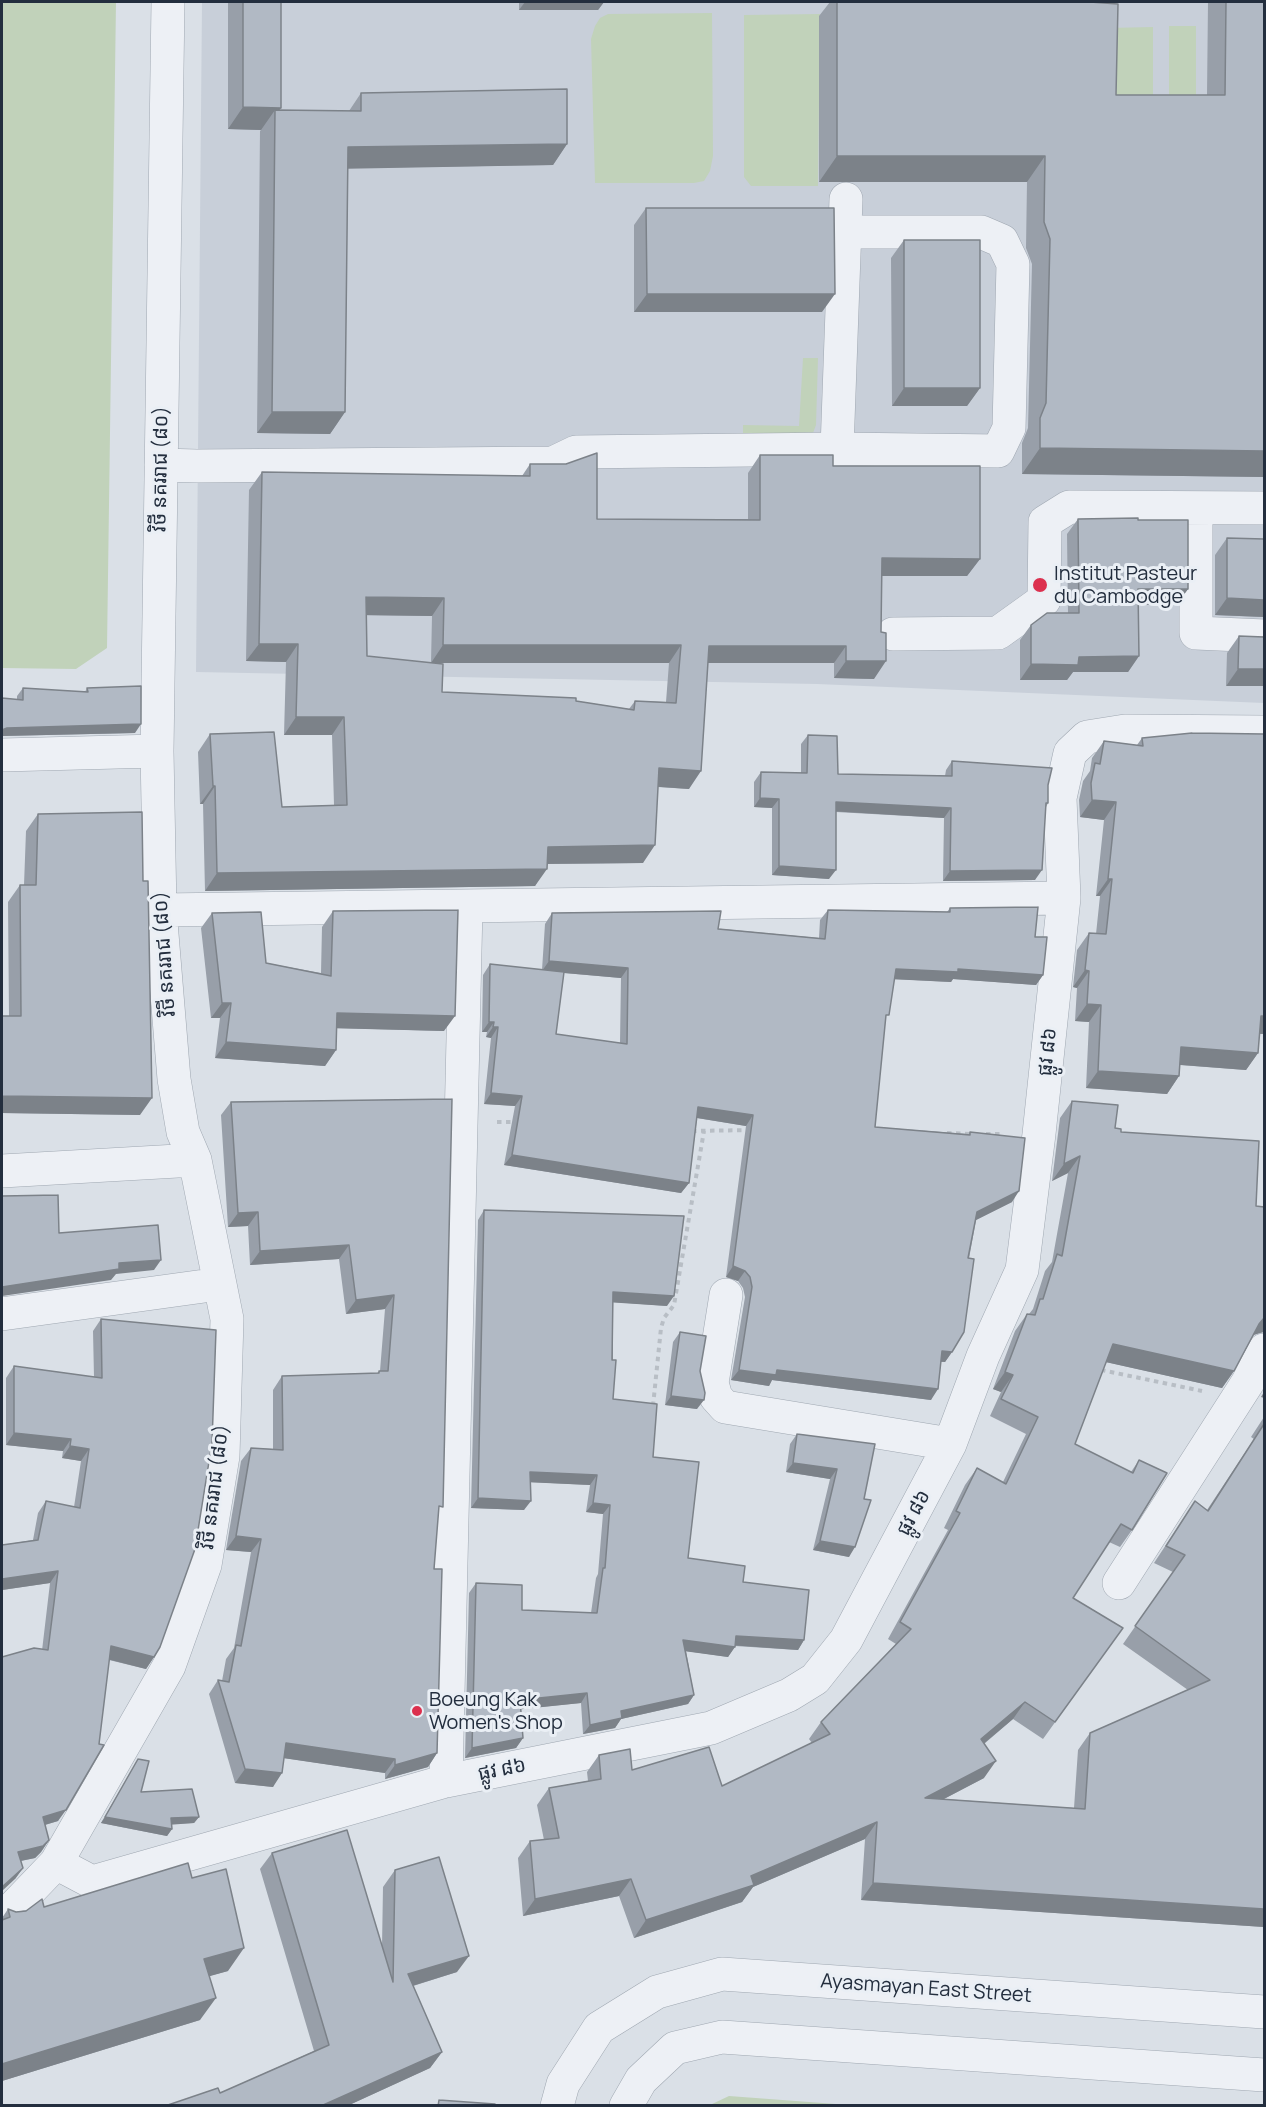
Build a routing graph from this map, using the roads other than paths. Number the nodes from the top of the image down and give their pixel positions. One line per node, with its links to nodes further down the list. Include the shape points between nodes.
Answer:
1 (168, 2): 5 (street, វិថី នគររាជ (៨០))
2 (846, 199): 3 (street)
3 (846, 232): 4 (street); 4 (street, via 981,232 1002,241 1013,264 1009,428 998,451)
4 (837, 449): 5 (street, via 576,452 553,463)
5 (161, 465): 11 (street, វិថី នគររាជ (៨០))
6 (1196, 508): 7 (street); 8 (street, via 1069,507 1045,522 1044,600 998,633); 9 (street, via 1196,633)
7 (1264, 508)
8 (893, 634)
9 (1264, 636)
10 (1264, 732): 13 (street, ផ្លូវ ៨៦, via 1125,731 1087,737 1070,753 1060,798)
11 (157, 751): 12 (street); 15 (street, វិថី នគររាជ (៨០))
12 (2, 755)
13 (1064, 898): 14 (street); 22 (street, ផ្លូវ ៨៦, via 1022,1270 983,1356)
14 (466, 907): 15 (street); 24 (street)
15 (160, 909): 16 (street, វិថី នគររាជ (៨០), via 174,1079 183,1131)
16 (195, 1160): 17 (street); 18 (street, វិថី នគររាជ (៨០))
17 (2, 1171)
18 (219, 1284): 20 (street); 25 (street, វិថី នគររាជ (៨០), via 227,1319 223,1455 205,1565 169,1666)
19 (726, 1295): 22 (street, via 712,1383 716,1397 725,1407)
20 (2, 1314)
21 (1264, 1350): 23 (street, via 1248,1382)
22 (950, 1444): 24 (street, ផ្លូវ ៨៦, via 846,1640 815,1679 789,1695 711,1728)
23 (1119, 1583)
24 (446, 1781): 25 (street, ផ្លូវ ៨៦, via 92,1882)
25 (56, 1863): 26 (street, វិថី នគររាជ (៨០))
26 (2, 1916)
27 (1264, 2012): 30 (street, Ayasmayan East Street, via 722,1974 657,1992 599,2028 563,2084)
28 (1264, 2075): 29 (street, via 722,2037 675,2048)
29 (634, 2093)
30 (557, 2106)

